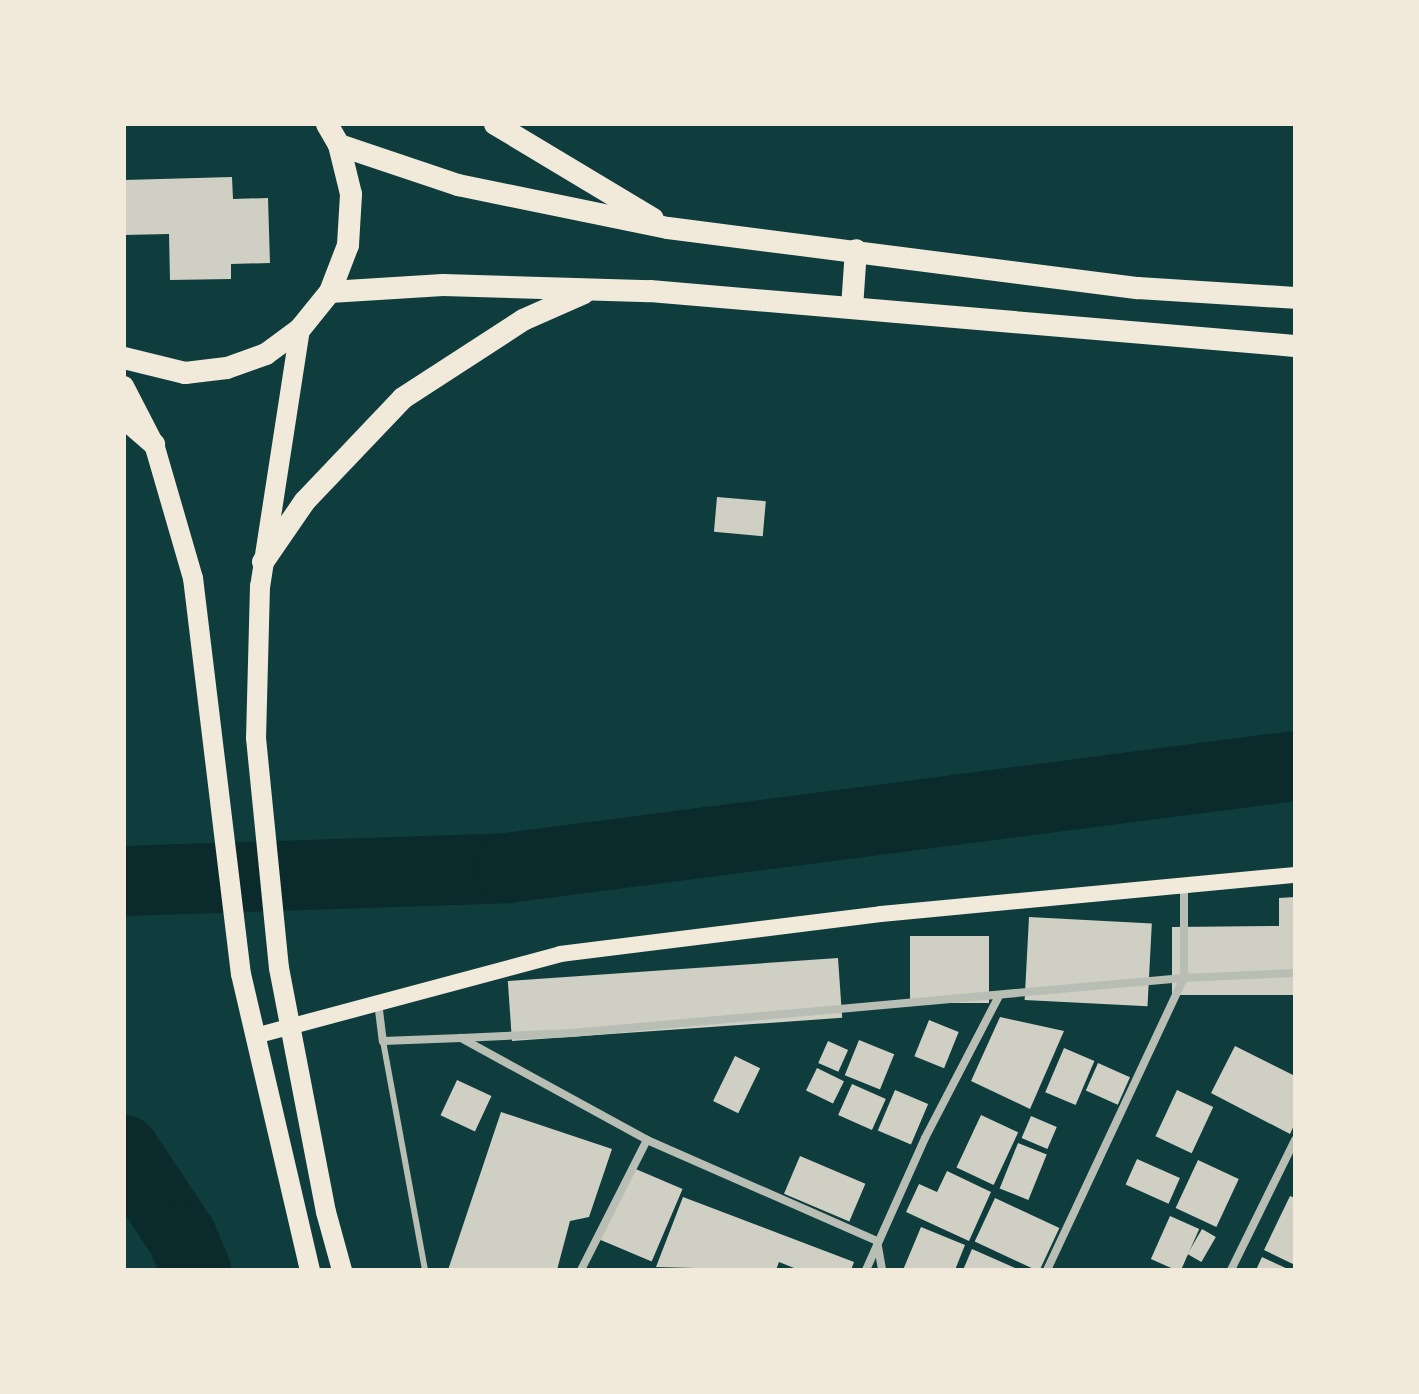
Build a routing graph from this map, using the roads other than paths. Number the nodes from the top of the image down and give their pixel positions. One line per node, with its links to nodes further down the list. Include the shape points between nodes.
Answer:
1 (327, 124): 3 (highway)
2 (495, 124): 4 (highway)
3 (339, 145): 4 (highway, via 458,185); 6 (highway, via 351,194 348,245)
4 (668, 228): 5 (highway)
5 (856, 250): 8 (highway, via 1138,288); 9 (highway)
6 (330, 292): 7 (highway, via 443,285); 10 (highway)
7 (588, 292): 9 (highway, via 650,291); 16 (highway, via 523,320 403,398 314,490)
8 (1295, 298)
9 (852, 308): 11 (highway)
10 (300, 329): 12 (highway, via 266,354 227,368 185,373); 16 (main road)
11 (1295, 346)
12 (124, 358)
13 (124, 386): 15 (main road)
14 (124, 418): 15 (highway)
15 (154, 444): 24 (main road, via 193,578 241,974)
16 (263, 562): 23 (main road, via 256,662 259,778 279,968)
17 (1295, 875): 18 (main road)
18 (1184, 886): 20 (street); 22 (main road, via 881,914 560,954)
19 (1295, 973): 20 (street)
20 (1184, 978): 21 (street); 36 (street)
21 (999, 996): 25 (street); 29 (street)
22 (378, 1002): 23 (main road); 26 (street)
23 (291, 1026): 24 (main road); 31 (main road)
24 (255, 1036): 30 (main road)
25 (461, 1038): 26 (street); 27 (street)
26 (383, 1041): 32 (lane)
27 (647, 1140): 29 (street); 33 (street)
28 (1295, 1140): 37 (street)
29 (877, 1241): 34 (street); 35 (street)
30 (310, 1270)
31 (342, 1270)
32 (425, 1270)
33 (581, 1270)
34 (866, 1270)
35 (882, 1270)
36 (1047, 1270)
37 (1231, 1270)

